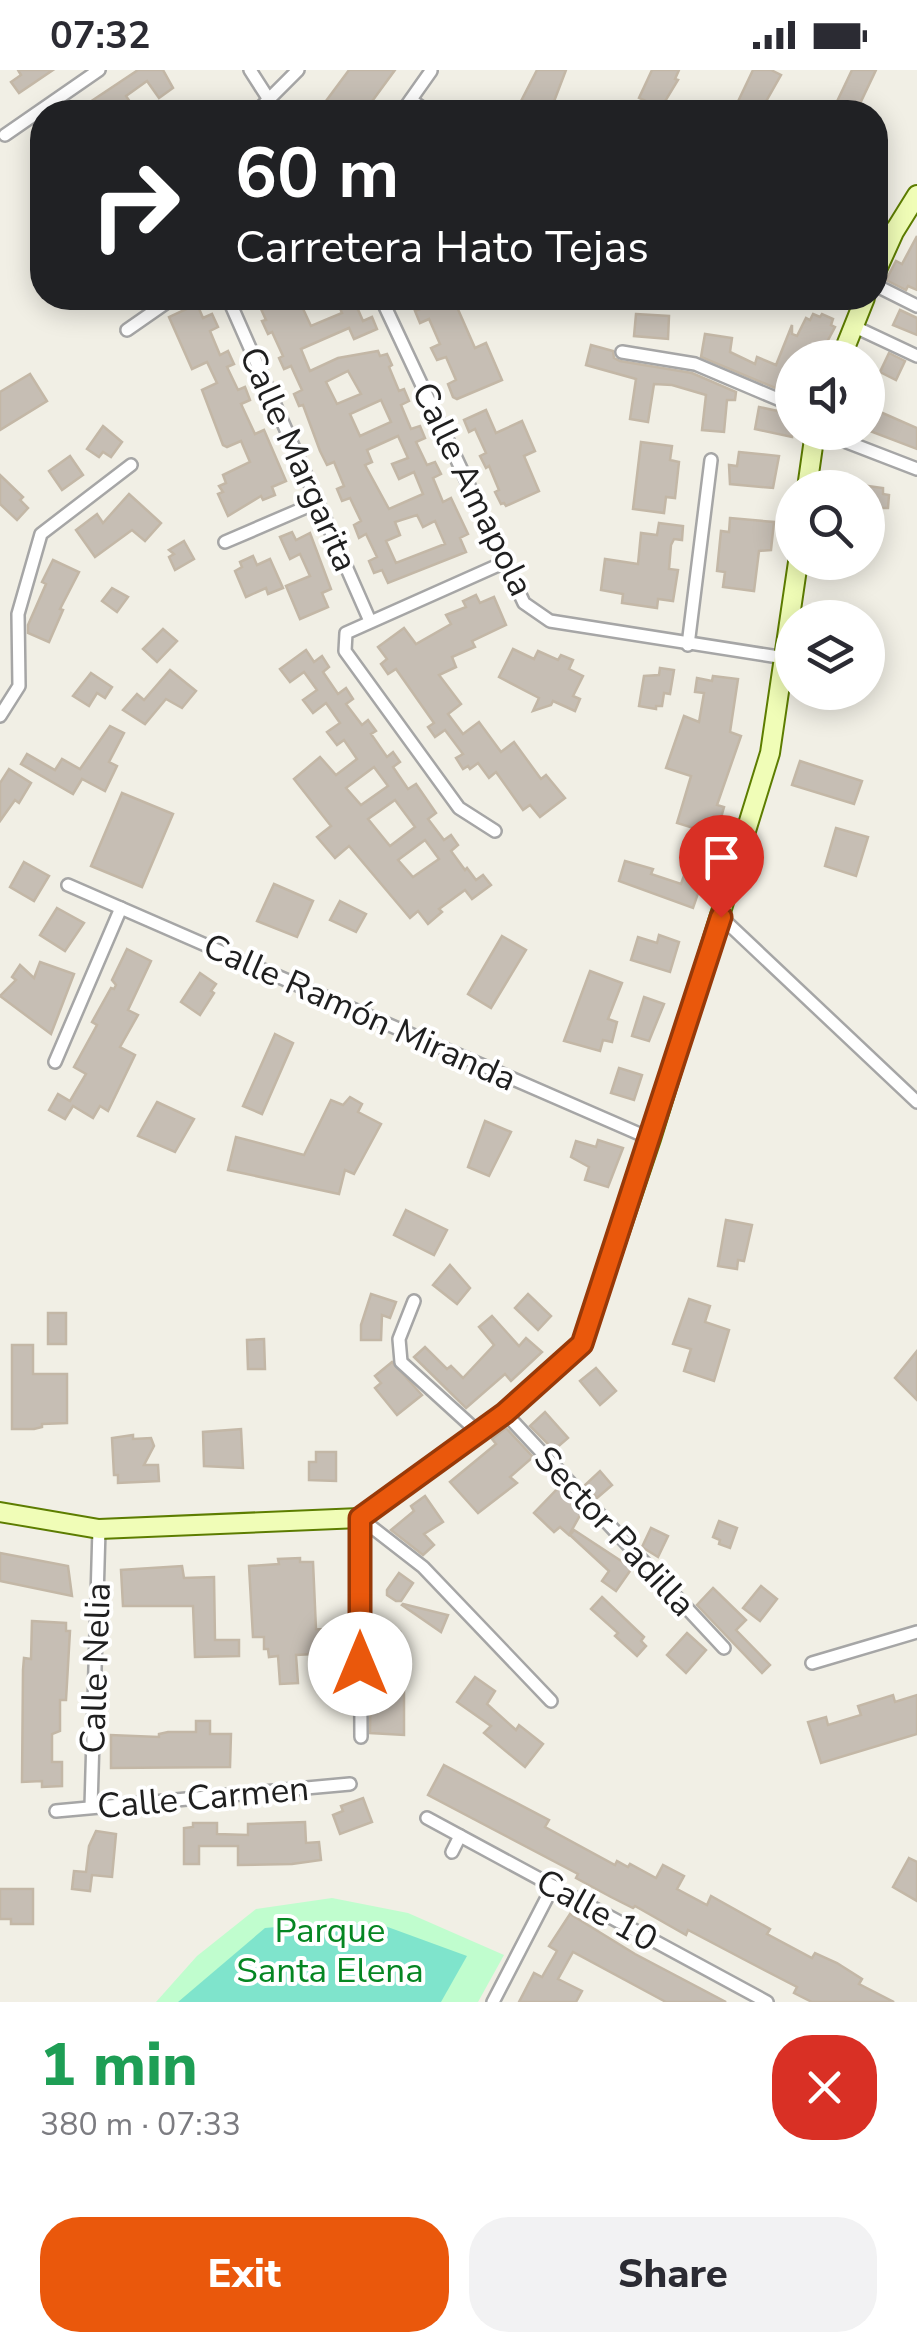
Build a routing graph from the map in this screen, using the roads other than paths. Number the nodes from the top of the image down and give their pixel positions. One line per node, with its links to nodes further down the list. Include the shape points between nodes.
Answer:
1 (99, 70): 5 (street)
2 (250, 70): 6 (street)
3 (298, 70): 7 (street)
4 (431, 71): 8 (street)
5 (56, 100)
6 (269, 100)
7 (276, 100)
8 (411, 100)
9 (30, 118): 10 (street)
10 (6, 135)
11 (917, 195): 13 (street)
12 (888, 229): 13 (street)
13 (894, 232): 14 (street)
14 (888, 245)
15 (888, 292): 16 (street)
16 (917, 306)
17 (155, 310): 22 (street)
18 (233, 310): 31 (street, Calle Margarita)
19 (386, 310): 33 (street, Calle Amapola)
20 (860, 310): 21 (street)
21 (853, 326): 23 (street); 25 (street)
22 (126, 330)
23 (848, 340)
24 (622, 352): 26 (street, via 695,364)
25 (917, 356)
26 (775, 398)
27 (866, 450): 30 (street)
28 (711, 460): 35 (street)
29 (131, 465): 38 (street, via 41,534 18,614 19,686)
30 (917, 469)
31 (318, 502): 32 (street); 34 (street, Calle Margarita)
32 (225, 542)
33 (503, 562): 34 (street); 35 (street, Calle Amapola, via 524,603 550,622)
34 (370, 621): 39 (street, via 346,633 344,652 459,808)
35 (688, 644): 36 (street, Calle Amapola)
36 (775, 657)
37 (777, 710): 42 (street)
38 (0, 716)
39 (496, 831)
40 (68, 885): 41 (street, Calle Ramón Miranda)
41 (121, 908): 43 (street); 45 (street, Calle Ramón Miranda)
42 (721, 917): 44 (street); 45 (street)
43 (55, 1062)
44 (917, 1102)
45 (651, 1140): 47 (street, via 582,1344)
46 (414, 1302): 48 (street, via 399,1339 400,1362)
47 (505, 1413): 48 (street); 53 (street, Sector Padilla)
48 (479, 1433): 50 (street)
49 (0, 1512): 51 (street)
50 (360, 1518): 51 (street); 55 (street, via 435,1579); 56 (street)
51 (99, 1529): 58 (street, Calle Nelia)
52 (917, 1632): 54 (street)
53 (724, 1648)
54 (812, 1663)
55 (551, 1701)
56 (361, 1737)
57 (350, 1784): 58 (street, Calle Carmen)
58 (91, 1807): 59 (street, Calle Carmen)
59 (56, 1812)
60 (427, 1818): 61 (street, Calle 10)
61 (460, 1836): 62 (street); 63 (street, Calle 10)
62 (452, 1852)
63 (554, 1886): 64 (street); 65 (street, Calle 10)
64 (493, 2002)
65 (768, 2002)

